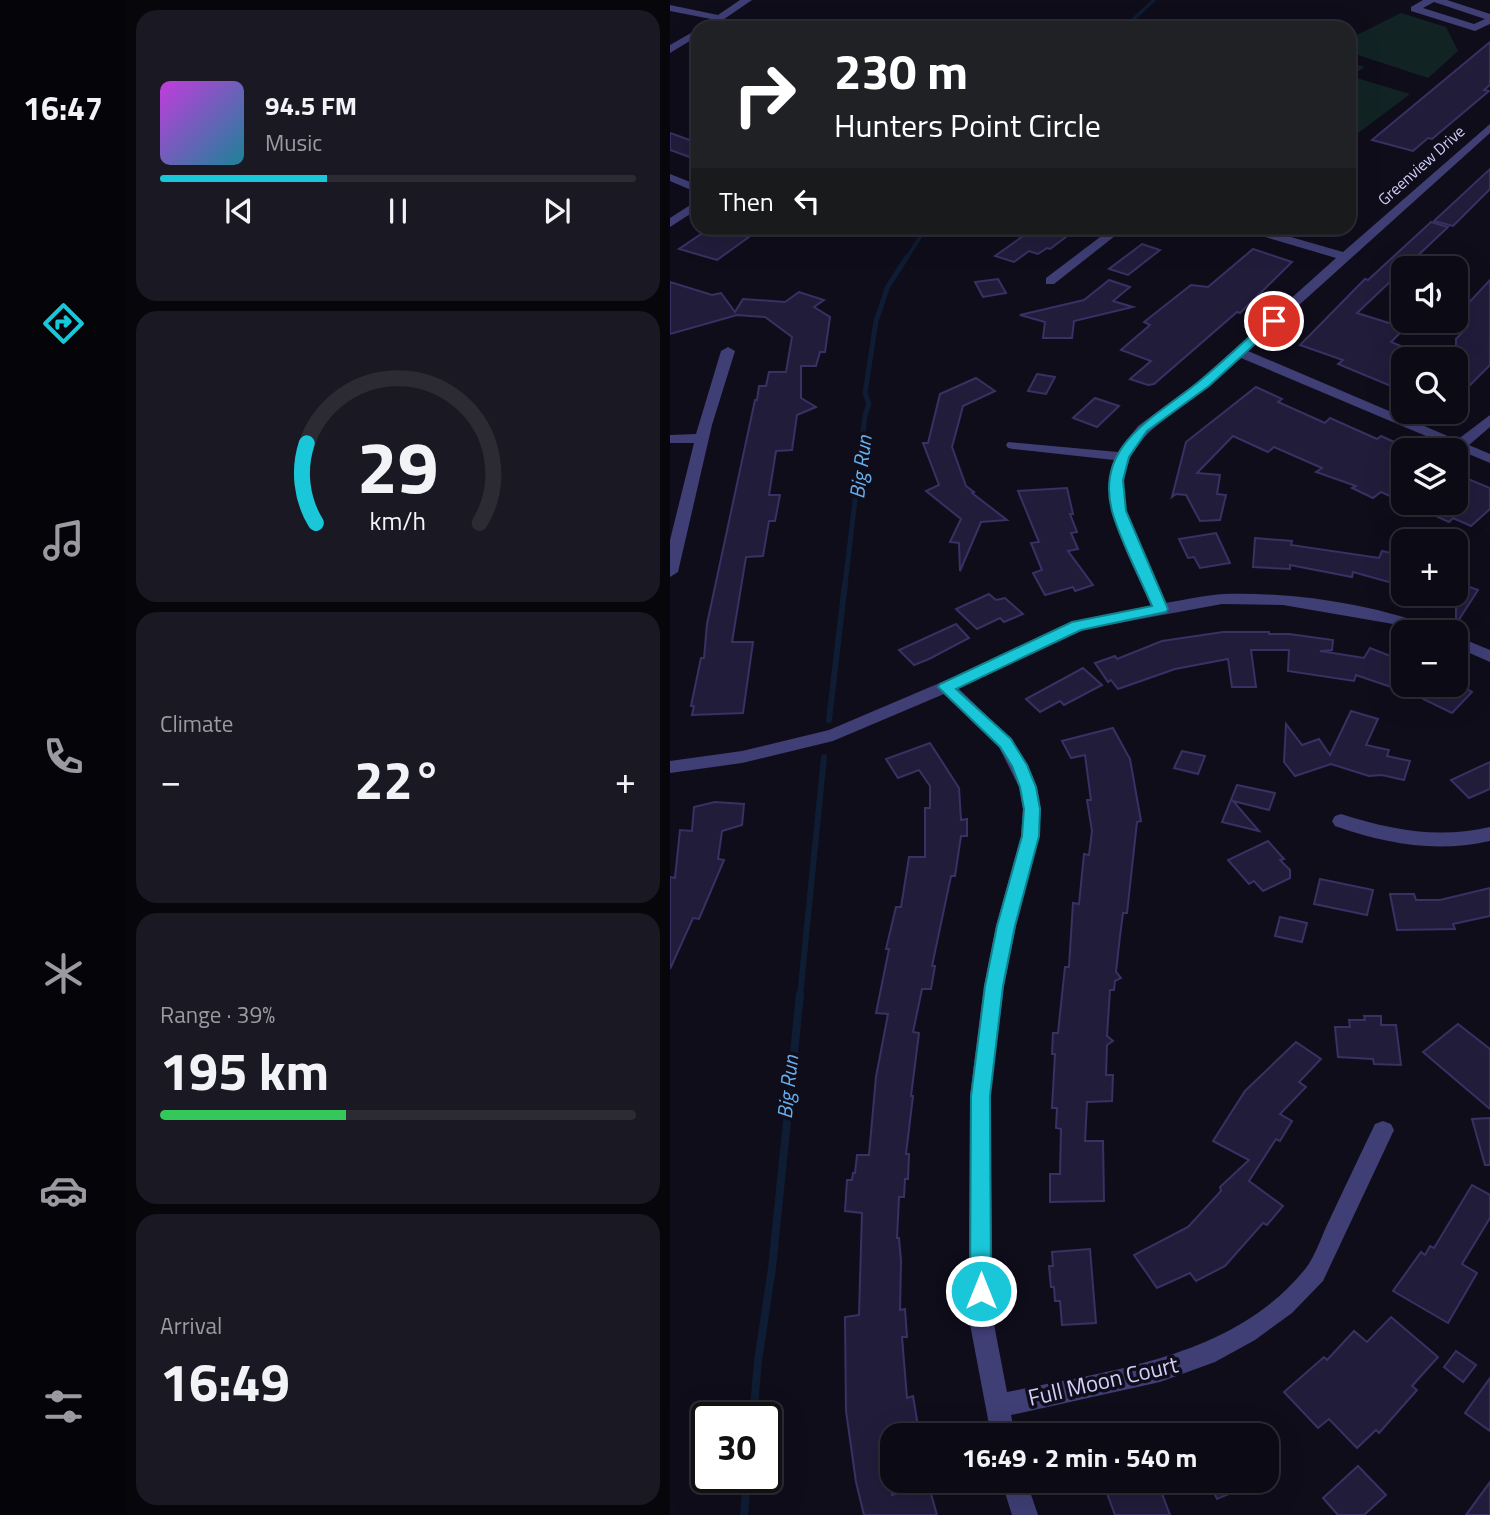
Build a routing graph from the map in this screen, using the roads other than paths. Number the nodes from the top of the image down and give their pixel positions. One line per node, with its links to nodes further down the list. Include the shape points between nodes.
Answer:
1 (747, 0): 6 (street)
2 (1430, 0): 5 (street, via 1415,9 1475,28)
3 (1437, 0): 5 (street)
4 (670, 8): 6 (street)
5 (1488, 16)
6 (719, 18): 7 (street)
7 (714, 21)
8 (691, 36): 9 (street)
9 (670, 50)
10 (1490, 127): 17 (street, Greenview Drive)
11 (670, 177): 12 (street)
12 (691, 186)
13 (691, 209): 14 (street)
14 (670, 223)
15 (1110, 235): 18 (street)
16 (1272, 235): 17 (street)
17 (1345, 257): 20 (street, Greenview Drive)
18 (1050, 281)
19 (728, 351): 22 (street)
20 (1239, 352): 23 (street); 28 (street, Greenview Drive, via 1142,429)
21 (1490, 419): 24 (street)
22 (702, 438): 25 (street); 30 (street)
23 (1440, 438)
24 (1468, 438)
25 (670, 439)
26 (1013, 445): 28 (street)
27 (1468, 450): 29 (street)
28 (1122, 457): 31 (street, Greenview Drive, via 1116,480 1119,511)
29 (1490, 459)
30 (670, 570)
31 (1161, 609): 32 (street, via 1222,599 1283,600); 35 (street, via 1077,626)
32 (1399, 620)
33 (1468, 647): 34 (street)
34 (1490, 657)
35 (946, 687): 36 (street, via 833,735 742,757); 40 (street, via 1005,743 1019,765 1032,809 1030,836 994,986 980,1096 981,1319)
36 (670, 768)
37 (1341, 821): 38 (street, via 1415,841 1447,842)
38 (1490, 834)
39 (1383, 1130): 40 (street, Full Moon Court, via 1315,1274 1247,1332 1207,1354 1160,1371)
40 (997, 1406): 41 (street)
41 (1001, 1423)
42 (1017, 1493): 43 (street)
43 (1025, 1515)

